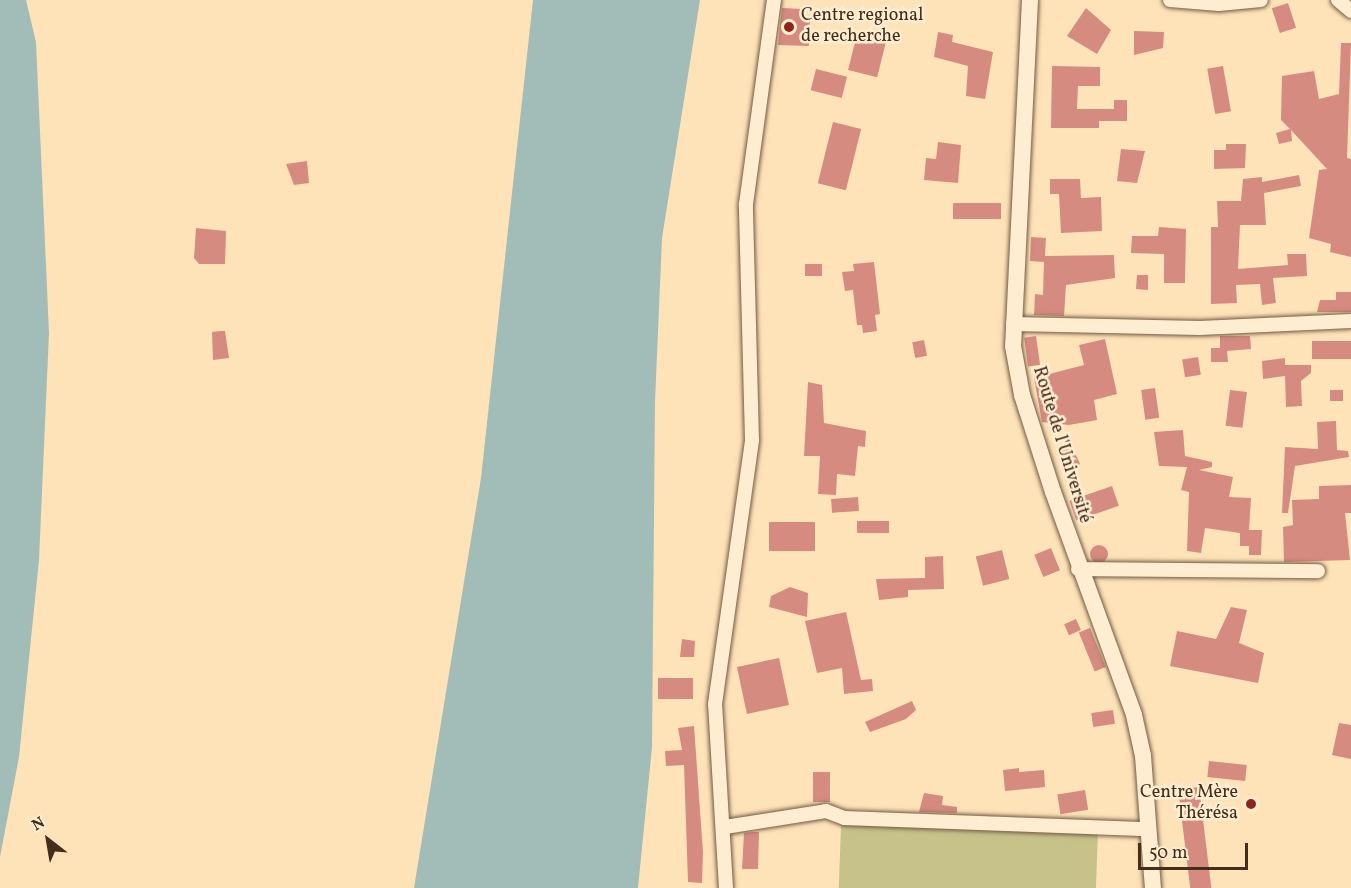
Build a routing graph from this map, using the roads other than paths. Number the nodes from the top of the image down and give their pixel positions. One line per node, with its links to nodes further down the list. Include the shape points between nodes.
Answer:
1 (774, 0): 12 (street, via 746,204 752,440 715,704)
2 (1030, 0): 9 (street, Route de l'Université)
3 (1170, 0): 6 (street)
4 (1261, 0): 6 (street)
5 (1338, 0): 7 (street)
6 (1244, 2)
7 (1351, 11)
8 (1351, 321): 9 (street, via 1200,327)
9 (1013, 324): 10 (street, Route de l'Université, via 1022,395)
10 (1078, 569): 11 (street); 13 (street, Route de l'Université, via 1134,715)
11 (1318, 571)
12 (724, 826): 13 (street, via 825,811 844,818); 14 (street)
13 (1148, 829): 15 (street, Route de l'Université)
14 (726, 888)
15 (1153, 888)

